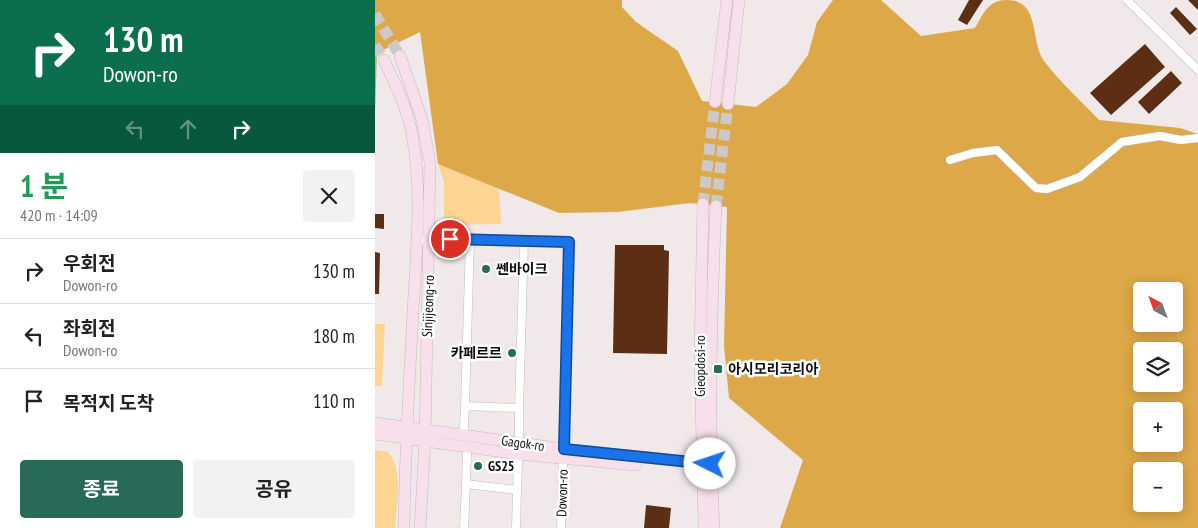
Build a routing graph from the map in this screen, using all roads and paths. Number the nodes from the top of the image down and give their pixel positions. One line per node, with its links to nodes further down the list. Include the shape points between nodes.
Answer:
1 (727, 0): 7 (street)
2 (739, 0): 8 (street)
3 (1127, 0): 6 (street)
4 (400, 56): 15 (street, Sinjijeong-ro, via 427,140)
5 (385, 60): 14 (street, via 412,133 416,159)
6 (1198, 70)
7 (715, 102)
8 (728, 104)
9 (1198, 138): 10 (street, via 1181,140 1160,136 1122,142 1080,178 1047,189 1036,188 997,150)
10 (950, 160)
11 (703, 204): 30 (street, Gieopdosi-ro, via 699,356)
12 (716, 206): 30 (street, Gieopdosi-ro, via 710,332 712,395)
13 (470, 239): 15 (street, Dowon-ro); 16 (street, Dowon-ro); 17 (street)
14 (417, 240): 15 (street, Dowon-ro); 20 (street)
15 (430, 240): 21 (street, Sinjijeong-ro)
16 (524, 242): 18 (street); 28 (street, Dowon-ro, via 569,242)
17 (465, 406): 18 (street); 22 (street)
18 (519, 408): 24 (street)
19 (375, 423): 20 (street)
20 (406, 426): 21 (street, Gagok-ro); 25 (street)
21 (425, 428): 26 (street, Sinjijeong-ro); 28 (street, Gagok-ro)
22 (464, 428)
23 (375, 434): 25 (street)
24 (519, 436)
25 (406, 438): 26 (street, Gagok-ro); 33 (street)
26 (425, 441): 28 (street, Gagok-ro); 34 (street, Sinjijeong-ro)
27 (467, 454): 31 (street)
28 (564, 454): 30 (street, Gagok-ro); 37 (street, Dowon-ro)
29 (518, 461): 32 (street)
30 (705, 468): 38 (street, Gieopdosi-ro); 39 (street, Gieopdosi-ro)
31 (466, 484): 32 (street); 35 (street)
32 (517, 490): 36 (street)
33 (404, 528)
34 (421, 528)
35 (464, 528)
36 (516, 528)
37 (561, 528)
38 (704, 528)
39 (714, 528)

